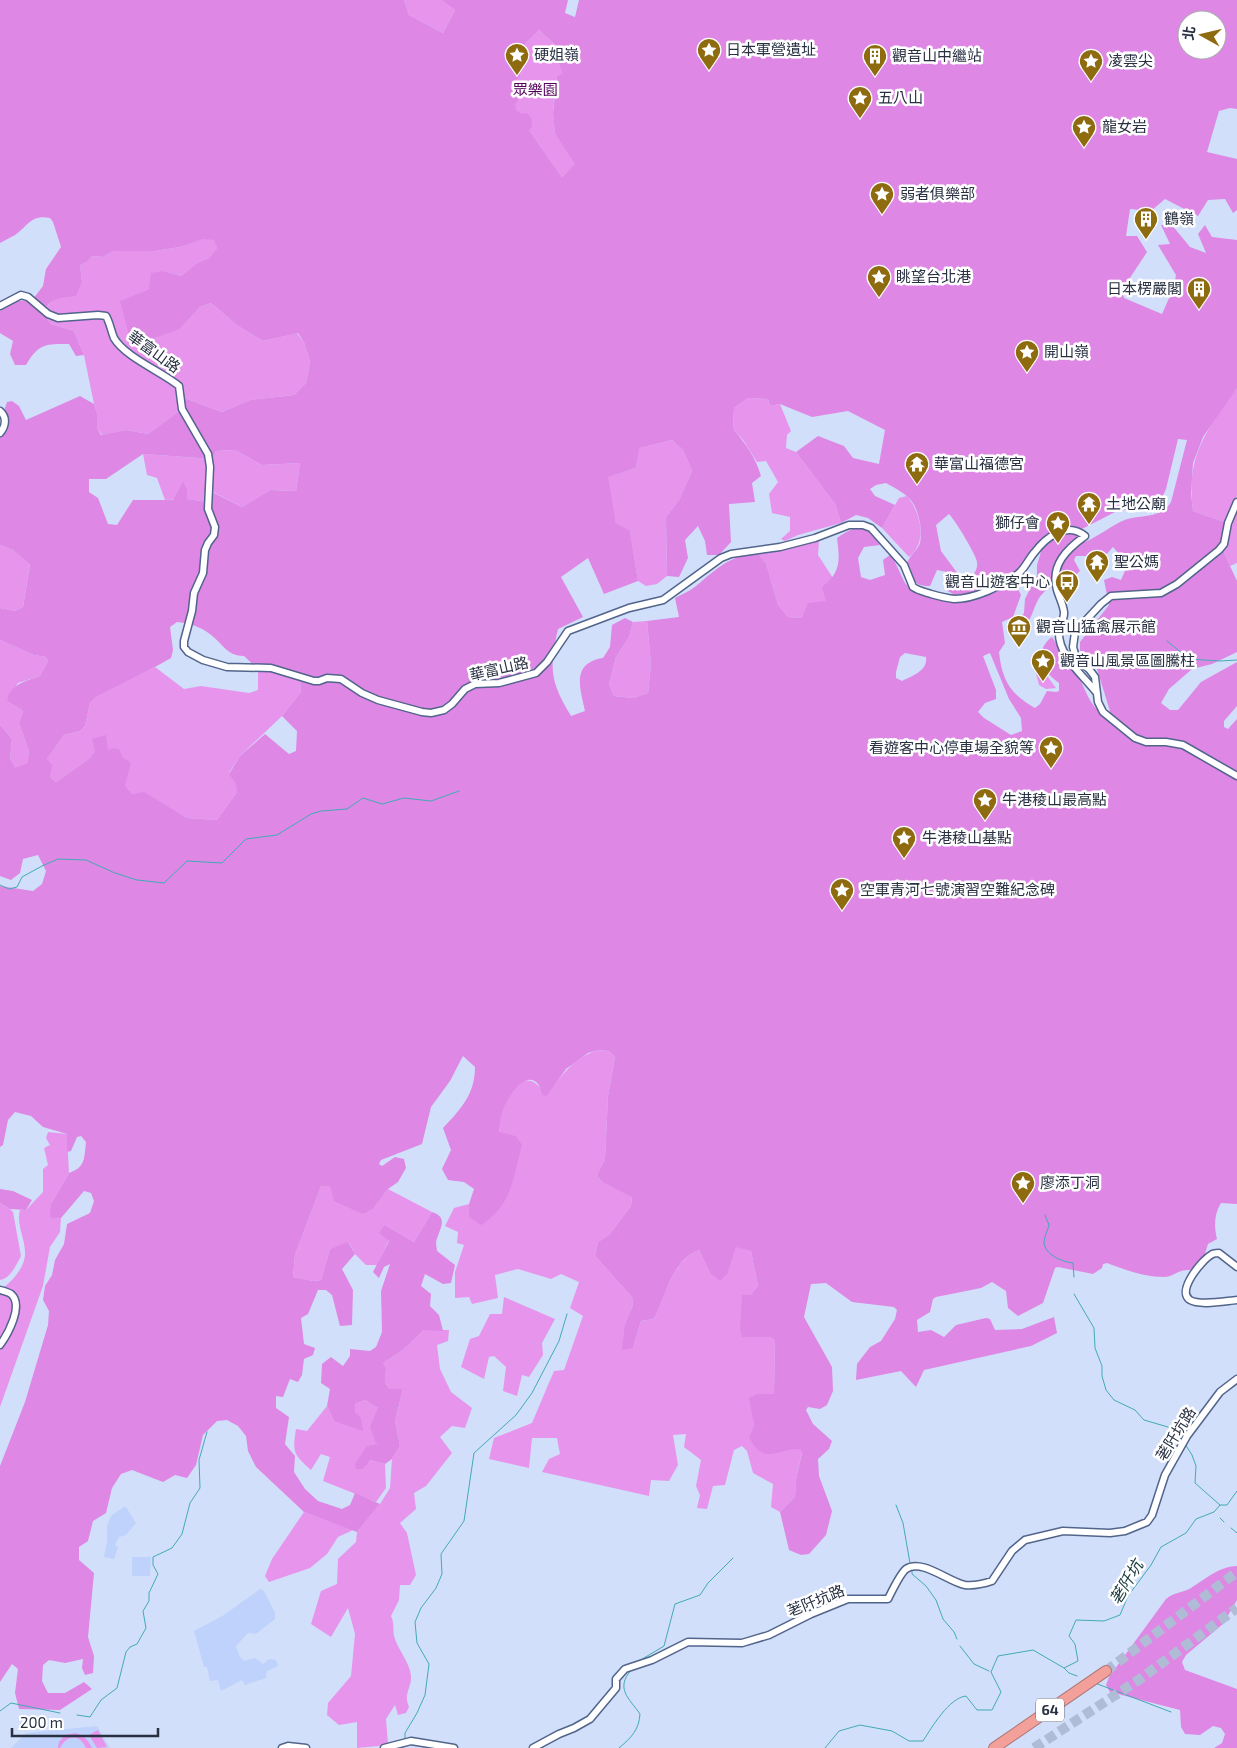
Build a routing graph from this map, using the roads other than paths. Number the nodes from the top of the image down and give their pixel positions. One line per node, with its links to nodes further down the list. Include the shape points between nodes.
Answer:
1 (0, 306): 5 (street, 華富山路, via 21,295 58,318 106,316 114,338 121,346 179,386 182,409 208,454 210,467 208,509 215,527 214,534 205,550 184,641 188,652 203,660 227,667 271,668 314,681 341,679 378,700 430,713 444,710 465,689 475,684 499,683 536,674 568,631 629,608 664,600 713,563 731,554 789,545 849,525 862,524 871,528 904,564 913,588 953,599 979,593 1018,573 1047,540 1069,528 1085,536 1063,555 1057,565 1054,577 1064,613 1059,629 1063,649 1071,664)
2 (0, 411): 3 (street, via 5,422)
3 (0, 433)
4 (1237, 502): 5 (street, via 1224,544 1190,575 1161,592 1111,596 1075,632 1075,654 1095,676)
5 (1096, 692): 6 (street, via 1103,712 1135,738 1183,745)
6 (1237, 776)
7 (1237, 1267): 9 (street, via 1219,1253 1212,1254 1191,1276 1186,1296 1199,1303)
8 (0, 1290): 10 (street, via 10,1293 16,1306)
9 (1237, 1300)
10 (0, 1345)
11 (1237, 1379): 17 (street, 荖阡坑路, via 1220,1392 1183,1444 1165,1474 1147,1522 1125,1531 1063,1531 1025,1540 1012,1551 992,1582 965,1585 924,1568 911,1567 905,1570 888,1599 848,1599 769,1635 742,1643 688,1642 625,1669 616,1679 616,1688 590,1719)
12 (1106, 1671): 18 (highway, 64)
13 (282, 1748): 14 (street)
14 (306, 1748)
15 (384, 1748): 16 (street, via 411,1741)
16 (454, 1748)
17 (533, 1748)
18 (994, 1748)

